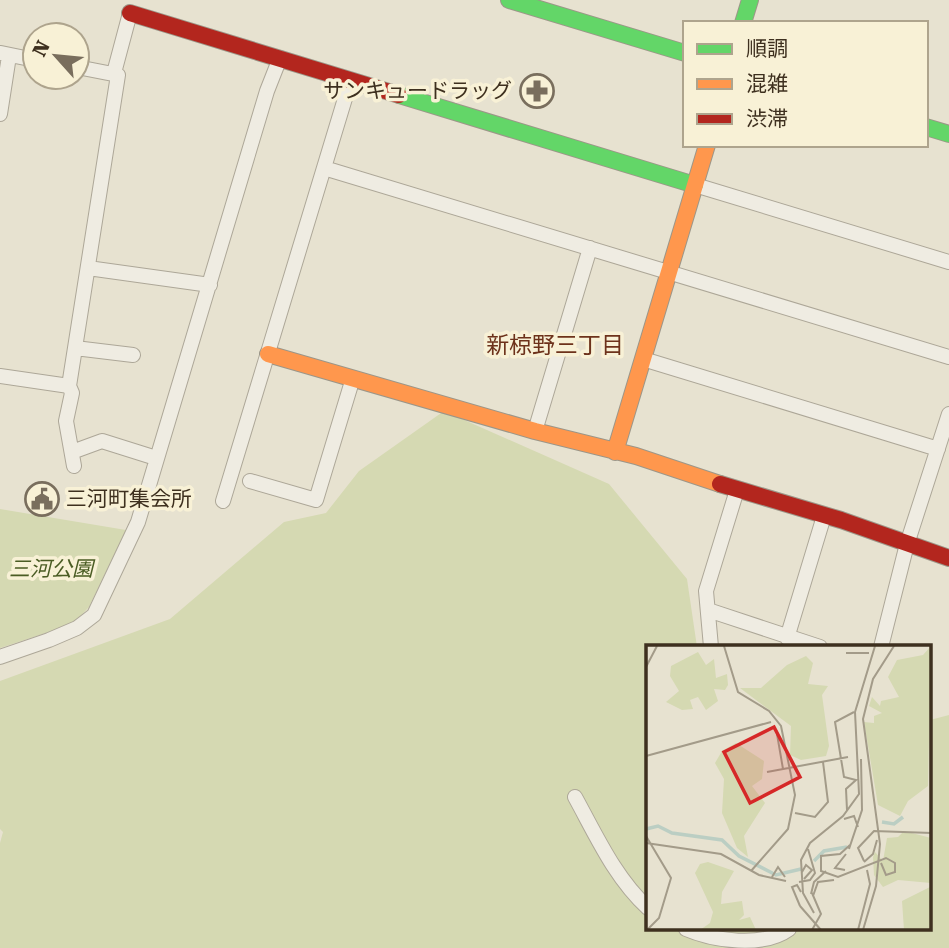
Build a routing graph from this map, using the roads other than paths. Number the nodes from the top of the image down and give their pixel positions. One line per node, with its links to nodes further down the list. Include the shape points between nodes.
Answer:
1 (509, 0): 5 (street)
2 (750, 0): 4 (street)
3 (130, 13): 7 (street); 9 (street)
4 (744, 21)
5 (683, 52)
6 (5, 54): 11 (street)
7 (280, 58): 10 (street); 21 (street)
8 (91, 69): 9 (street)
9 (114, 73): 19 (street, via 118,75)
10 (350, 82): 15 (street); 16 (street)
11 (0, 114)
12 (928, 128): 13 (street)
13 (949, 134)
14 (705, 147): 16 (street)
15 (324, 168): 17 (street); 23 (street)
16 (695, 186): 18 (street); 20 (street)
17 (590, 248): 20 (street); 31 (street)
18 (949, 262)
19 (89, 268): 21 (street); 22 (street)
20 (668, 272): 25 (street); 26 (street)
21 (210, 285): 34 (street)
22 (75, 348): 24 (street); 29 (street)
23 (268, 354): 28 (street); 37 (street)
24 (133, 355)
25 (949, 357)
26 (643, 359): 32 (street); 33 (street)
27 (0, 376): 29 (street)
28 (353, 378): 31 (street); 35 (street, via 316,500)
29 (69, 386): 34 (street, via 72,393 66,421 73,459 102,441)
30 (949, 414): 32 (street)
31 (535, 431): 33 (street)
32 (938, 449): 39 (street)
33 (615, 452): 36 (street)
34 (156, 458): 46 (street, via 138,522 94,615 77,628)
35 (250, 481)
36 (737, 491): 38 (street); 41 (street, via 706,591)
37 (223, 501)
38 (824, 516): 39 (street); 42 (street)
39 (907, 544): 40 (street); 45 (street)
40 (949, 558)
41 (708, 610): 42 (street); 43 (street)
42 (784, 640): 44 (street)
43 (711, 645)
44 (810, 645)
45 (882, 645)
46 (0, 657)
47 (575, 797): 48 (street, via 614,866)
48 (646, 906)
49 (688, 930): 50 (street, via 735,940 765,939)
50 (788, 930)

